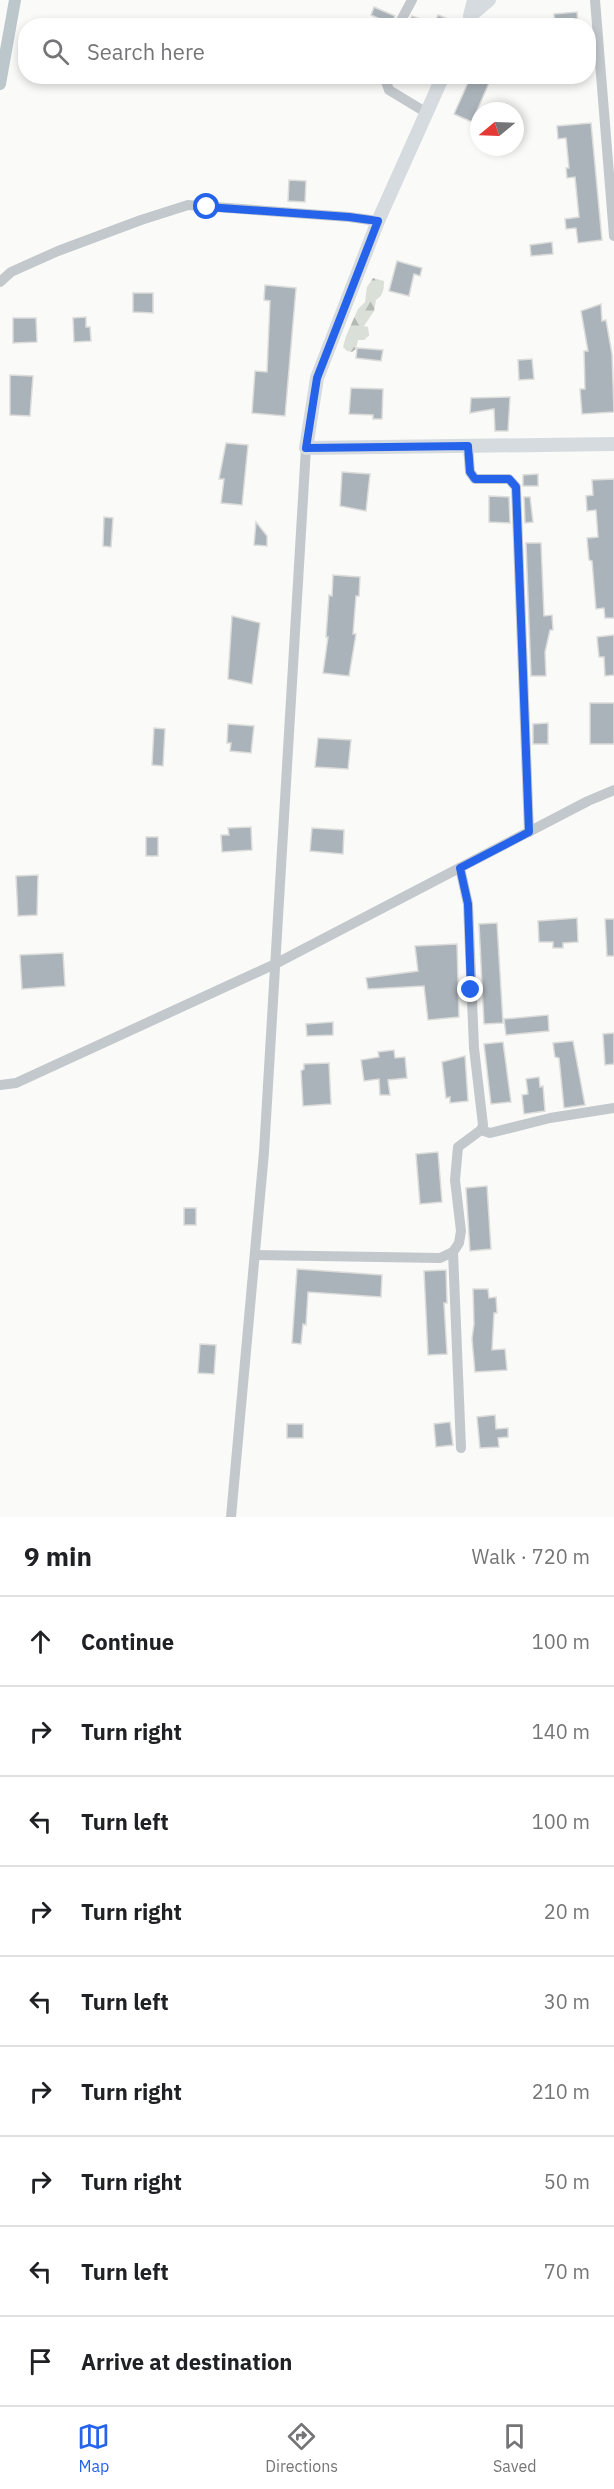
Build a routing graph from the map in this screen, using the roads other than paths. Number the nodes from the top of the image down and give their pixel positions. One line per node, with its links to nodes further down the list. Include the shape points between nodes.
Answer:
1 (412, 0): 5 (street)
2 (474, 0): 6 (main road)
3 (489, 0): 7 (main road)
4 (595, 0): 12 (street)
5 (402, 18)
6 (469, 18)
7 (471, 18)
8 (387, 84): 10 (street, via 389,90)
9 (440, 84): 10 (main road)
10 (427, 113): 11 (main road)
11 (378, 221): 13 (street, via 188,205 58,251 11,272); 16 (main road, via 317,378)
12 (614, 236)
13 (0, 282)
14 (614, 444): 15 (main road)
15 (468, 446): 16 (main road); 18 (street, via 470,472 475,479 509,479 516,487)
16 (306, 448): 20 (street)
17 (614, 790): 18 (street)
18 (529, 832): 19 (street)
19 (460, 868): 20 (street); 23 (street, via 468,904)
20 (275, 964): 21 (street, via 16,1083); 25 (street)
21 (0, 1085)
22 (614, 1108): 23 (street, via 490,1132)
23 (481, 1130): 24 (street, via 458,1147 455,1180 461,1231)
24 (453, 1252): 25 (street, via 440,1258); 26 (street)
25 (256, 1255): 27 (street)
26 (461, 1448)
27 (231, 1517)

